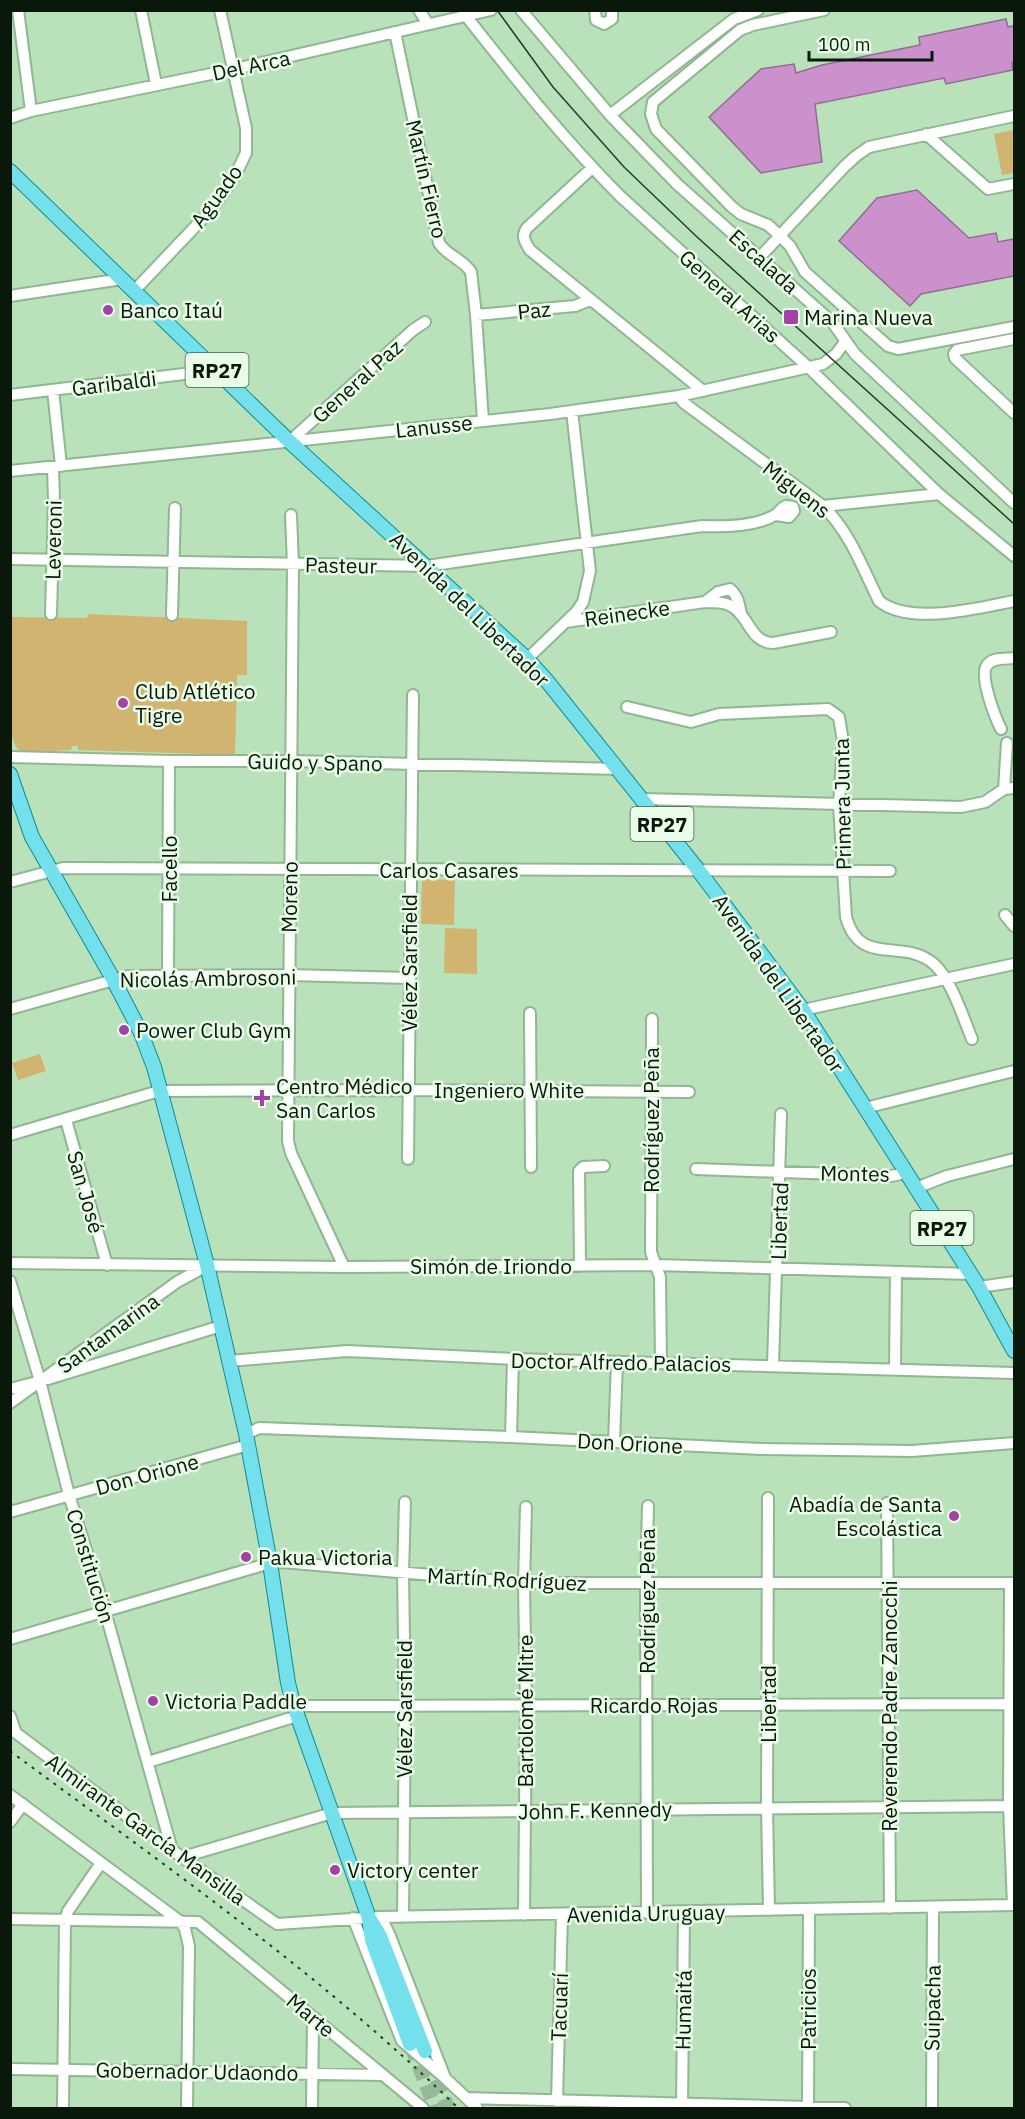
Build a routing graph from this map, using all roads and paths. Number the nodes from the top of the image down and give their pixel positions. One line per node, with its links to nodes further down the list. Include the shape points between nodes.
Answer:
1 (18, 10): 16 (street)
2 (141, 10): 15 (street)
3 (220, 10): 14 (street, Aguado)
4 (419, 10): 12 (street)
5 (491, 10): 11 (street, Del Arca)
6 (521, 10): 17 (street, Escalada)
7 (595, 10): 8 (street, via 596,20 604,24 612,19)
8 (612, 10)
9 (758, 10): 17 (street, via 734,19)
10 (824, 10): 24 (street, via 740,30 658,96 651,107 656,129 732,207 768,225)
11 (466, 16): 12 (street, Del Arca); 21 (street, General Arias)
12 (428, 24): 13 (street, Del Arca)
13 (395, 32): 14 (street, Del Arca); 30 (street, Martín Fierro, via 439,243 468,266)
14 (235, 69): 15 (street, Del Arca); 27 (street, Aguado, via 247,141 241,165 211,210)
15 (156, 84): 16 (street, Del Arca)
16 (31, 111): 19 (street, Del Arca)
17 (610, 115): 25 (street, Escalada, via 677,184)
18 (1014, 116): 20 (street)
19 (10, 118)
20 (926, 134): 23 (street, via 988,189); 24 (street, via 869,147 856,156)
21 (592, 168): 29 (street, via 524,232 530,250); 35 (street, General Arias)
22 (10, 171): 26 (main road, Avenida del Libertador / RP27)
23 (1014, 184)
24 (780, 236): 25 (street); 32 (street, via 805,272 888,346 898,349)
25 (759, 258): 34 (street, Escalada, via 833,323)
26 (122, 279): 27 (main road, Avenida del Libertador / RP27); 28 (street)
27 (134, 291): 36 (main road, Avenida del Libertador / RP27)
28 (10, 296)
29 (590, 300): 30 (street, Paz, via 575,306); 38 (street)
30 (476, 315): 43 (street, Martín Fierro)
31 (425, 322): 44 (street, General Paz)
32 (1014, 327)
33 (1014, 339): 42 (street, via 957,350 954,354)
34 (845, 342): 35 (street, Lanusse, via 832,358); 48 (street, Escalada, via 890,388)
35 (808, 367): 38 (street, Lanusse); 47 (street, General Arias)
36 (217, 370): 37 (street, Garibaldi); 44 (main road, Avenida del Libertador / RP27)
37 (53, 390): 39 (street, Garibaldi); 45 (street, Leveroni)
38 (703, 391): 40 (street, Lanusse)
39 (10, 394)
40 (679, 396): 41 (street, Lanusse); 49 (street, Miguens)
41 (572, 411): 43 (street, Lanusse); 53 (street)
42 (1014, 413)
43 (483, 421): 44 (street, Lanusse)
44 (290, 442): 45 (street, Lanusse); 59 (main road, Avenida del Libertador / RP27)
45 (57, 466): 46 (street, Lanusse); 56 (street, Leveroni)
46 (10, 471)
47 (939, 494): 49 (street); 54 (street, General Arias)
48 (1012, 496)
49 (823, 506): 60 (street, Miguens, via 851,541 885,606 911,614)
50 (175, 508): 57 (street)
51 (291, 515): 58 (street, Moreno)
52 (776, 515): 53 (street, Pasteur, via 753,522)
53 (587, 543): 59 (street, Pasteur); 63 (street, via 588,588 584,602)
54 (1014, 556)
55 (10, 559): 56 (street, Pasteur)
56 (53, 560): 57 (street, Pasteur); 61 (street, Leveroni)
57 (173, 562): 58 (street, Pasteur); 62 (street)
58 (293, 565): 59 (street, Pasteur); 74 (street, Moreno)
59 (427, 566): 66 (main road, Avenida del Libertador / RP27)
60 (1014, 601)
61 (51, 614)
62 (172, 615)
63 (566, 622): 64 (street, Reinecke, via 705,602 718,592 730,590 756,638 765,643); 66 (street, Reinecke)
64 (831, 632)
65 (1014, 657): 69 (street, via 993,660 984,672)
66 (527, 658): 76 (main road, Avenida del Libertador / RP27)
67 (413, 695): 75 (street, Vélez Sarsfield)
68 (627, 707): 80 (street, Primera Junta, via 691,722 740,712 833,711 839,717 843,742)
69 (1001, 729)
70 (1007, 743): 72 (street)
71 (10, 756): 73 (street, Guido y Spano)
72 (1010, 760): 78 (street)
73 (169, 761): 74 (street, Guido y Spano); 81 (street, Facello)
74 (291, 761): 75 (street, Guido y Spano); 82 (street, Moreno)
75 (411, 764): 76 (street, Guido y Spano); 84 (street, Vélez Sarsfield)
76 (619, 769): 79 (main road, Avenida del Libertador / RP27)
77 (10, 774): 83 (main road, via 32,837)
78 (1009, 788): 80 (street, via 985,802 961,807)
79 (642, 799): 80 (street); 86 (main road, Avenida del Libertador / RP27)
80 (839, 805): 87 (street, Primera Junta)
81 (169, 868): 82 (street, Carlos Casares); 83 (street, Carlos Casares); 93 (street, Facello)
82 (289, 869): 84 (street, Carlos Casares); 92 (street, Moreno)
83 (51, 870): 88 (street, Carlos Casares); 96 (main road)
84 (410, 870): 86 (street, Carlos Casares); 94 (street, Vélez Sarsfield)
85 (890, 870): 87 (street, Carlos Casares)
86 (699, 871): 87 (street, Carlos Casares); 98 (main road, Avenida del Libertador / RP27)
87 (842, 871): 95 (street, Primera Junta, via 846,917 857,941 920,956 935,965)
88 (10, 882)
89 (1005, 915): 90 (street)
90 (1014, 926)
91 (1014, 964): 95 (street)
92 (288, 975): 93 (street, Nicolás Ambrosoni); 94 (street, Nicolás Ambrosoni); 103 (street, Moreno)
93 (168, 977): 96 (street, Nicolás Ambrosoni)
94 (409, 978): 104 (street, Vélez Sarsfield)
95 (944, 978): 98 (street); 101 (street, Primera Junta)
96 (113, 979): 97 (street, Nicolás Ambrosoni); 106 (main road, via 148,1048)
97 (10, 1009)
98 (803, 1010): 109 (main road, Avenida del Libertador / RP27)
99 (530, 1013): 105 (street)
100 (652, 1019): 107 (street, Rodríguez Peña)
101 (972, 1039)
102 (1014, 1071): 109 (street)
103 (287, 1090): 104 (street, Ingeniero White); 106 (street, Ingeniero White); 126 (street, Moreno, via 291,1153)
104 (409, 1090): 105 (street, Ingeniero White); 113 (street, Vélez Sarsfield)
105 (530, 1090): 107 (street, Ingeniero White); 116 (street)
106 (159, 1091): 111 (street, Ingeniero White); 123 (main road)
107 (651, 1091): 108 (street, Ingeniero White); 124 (street, Rodríguez Peña, via 651,1252)
108 (690, 1092)
109 (865, 1108): 119 (main road, Avenida del Libertador / RP27)
110 (782, 1114): 118 (street, Libertad)
111 (66, 1120): 112 (street, Ingeniero White); 122 (street, San José)
112 (10, 1135)
113 (408, 1159)
114 (1014, 1159): 120 (street)
115 (604, 1166): 125 (street, via 583,1167 579,1171)
116 (531, 1167)
117 (696, 1169): 118 (street, Montes)
118 (780, 1171): 119 (street, Montes, via 891,1176); 127 (street, Libertad)
119 (906, 1173): 120 (main road, Avenida del Libertador / RP27)
120 (916, 1188): 129 (main road, Avenida del Libertador / RP27)
121 (10, 1263): 122 (street, Simón de Iriondo)
122 (107, 1265): 123 (street, Simón de Iriondo)
123 (207, 1265): 126 (street, Simón de Iriondo); 132 (main road); 141 (street, Santamarina, via 177,1282)
124 (656, 1265): 125 (street, Simón de Iriondo); 127 (street, Simón de Iriondo); 137 (street, Rodríguez Peña, via 660,1277)
125 (580, 1266): 126 (street, Simón de Iriondo)
126 (344, 1267)
127 (777, 1269): 128 (street, Simón de Iriondo); 138 (street, Libertad)
128 (896, 1272): 129 (street, Simón de Iriondo); 139 (street)
129 (975, 1280): 131 (street, Simón de Iriondo); 133 (main road, Avenida del Libertador / RP27)
130 (10, 1281): 141 (street, Constitución)
131 (1014, 1282)
132 (220, 1326): 135 (main road); 141 (street)
133 (1014, 1351)
134 (513, 1359): 135 (street, Doctor Alfredo Palacios, via 347,1351); 136 (street, Doctor Alfredo Palacios); 144 (street)
135 (229, 1361): 145 (main road)
136 (616, 1362): 137 (street, Doctor Alfredo Palacios); 146 (street)
137 (661, 1363): 138 (street, Doctor Alfredo Palacios)
138 (773, 1365): 139 (street, Doctor Alfredo Palacios)
139 (895, 1369): 140 (street, Doctor Alfredo Palacios)
140 (1014, 1373)
141 (40, 1381): 142 (street); 143 (street, Santamarina); 148 (street, Constitución)
142 (10, 1389)
143 (10, 1403)
144 (511, 1437): 145 (street, Don Orione, via 260,1428); 146 (street, Don Orione)
145 (247, 1440): 148 (street, Don Orione); 155 (main road)
146 (614, 1442): 147 (street, Don Orione, via 912,1451)
147 (1014, 1443)
148 (69, 1495): 154 (street, Don Orione); 162 (street, Constitución)
149 (768, 1498): 159 (street, Libertad)
150 (405, 1502): 156 (street, Vélez Sarsfield)
151 (887, 1503): 160 (street, Reverendo Padre Zanocchi)
152 (648, 1506): 158 (street, Rodríguez Peña)
153 (526, 1507): 157 (street, Bartolomé Mitre)
154 (10, 1512)
155 (270, 1563): 156 (street, Martín Rodríguez); 162 (street, Martín Rodríguez); 170 (main road)
156 (403, 1573): 157 (street, Martín Rodríguez); 166 (street, Vélez Sarsfield)
157 (524, 1583): 158 (street, Martín Rodríguez); 169 (street, Bartolomé Mitre)
158 (646, 1583): 159 (street, Martín Rodríguez); 167 (street, Rodríguez Peña)
159 (768, 1583): 160 (street, Martín Rodríguez); 168 (street, Libertad)
160 (889, 1583): 161 (street, Martín Rodríguez); 164 (street, Reverendo Padre Zanocchi)
161 (1012, 1583): 165 (street)
162 (105, 1611): 163 (street, Martín Rodríguez); 172 (street, Constitución)
163 (10, 1640)
164 (890, 1704): 165 (street, Ricardo Rojas); 168 (street, Ricardo Rojas); 176 (street, Reverendo Padre Zanocchi)
165 (1012, 1704): 175 (street)
166 (405, 1705): 169 (street, Ricardo Rojas); 170 (street, Ricardo Rojas); 180 (street, Vélez Sarsfield)
167 (646, 1705): 168 (street, Ricardo Rojas); 169 (street, Ricardo Rojas); 178 (street, Rodríguez Peña)
168 (769, 1705): 177 (street, Libertad)
169 (526, 1706): 179 (street, Bartolomé Mitre)
170 (295, 1711): 172 (street, Ricardo Rojas); 181 (main road)
171 (10, 1716): 183 (street, Almirante García Mansilla, via 16,1732)
172 (148, 1762): 183 (street, Constitución)
173 (10, 1795): 174 (street)
174 (23, 1804): 182 (street); 185 (street)
175 (1012, 1806): 176 (street, John F. Kennedy); 186 (street)
176 (889, 1807): 177 (street, John F. Kennedy); 188 (street, Reverendo Padre Zanocchi)
177 (767, 1808): 178 (street, John F. Kennedy); 189 (street, Libertad)
178 (648, 1810): 179 (street, John F. Kennedy); 192 (street, Rodríguez Peña)
179 (525, 1811): 180 (street, John F. Kennedy); 194 (street, Bartolomé Mitre)
180 (404, 1812): 181 (street, John F. Kennedy); 195 (street, Vélez Sarsfield)
181 (332, 1813): 184 (street, John F. Kennedy); 197 (main road)
182 (10, 1822)
183 (172, 1850): 184 (street, Almirante García Mansilla)
184 (183, 1857): 201 (street, Almirante García Mansilla)
185 (101, 1863): 199 (street); 200 (street)
186 (1014, 1905): 187 (street, Avenida Uruguay)
187 (933, 1907): 188 (street, Avenida Uruguay); 221 (street, Suipacha)
188 (890, 1908): 190 (street, Avenida Uruguay)
189 (769, 1910): 190 (street, Avenida Uruguay); 191 (street, Avenida Uruguay)
190 (809, 1910): 215 (street, Patricios)
191 (684, 1912): 192 (street, Avenida Uruguay); 213 (street, Humaitá)
192 (647, 1913): 193 (street, Avenida Uruguay)
193 (562, 1914): 194 (street, Avenida Uruguay); 212 (street, Tacuarí)
194 (524, 1915): 195 (street, Avenida Uruguay)
195 (403, 1917): 197 (street, Avenida Uruguay)
196 (354, 1918): 197 (street, Avenida Uruguay); 201 (street, Avenida Uruguay); 203 (street)
197 (375, 1918): 203 (main road, via 372,1940); 204 (main road); 210 (street, via 390,1935)
198 (10, 1919): 199 (street)
199 (65, 1920): 200 (street); 206 (street)
200 (181, 1922): 202 (street, Marte, via 198,1922); 207 (street, via 189,1946)
201 (277, 1924)
202 (313, 2017): 208 (street); 209 (street, Marte)
203 (406, 2042): 210 (street)
204 (425, 2051)
205 (10, 2069): 206 (street, Gobernador Udaondo)
206 (64, 2069): 207 (street, Gobernador Udaondo); 216 (street)
207 (188, 2071): 208 (street, Gobernador Udaondo); 217 (street)
208 (312, 2073): 209 (street, Gobernador Udaondo); 218 (street)
209 (383, 2075): 214 (street, Marte)
210 (445, 2078): 211 (street)
211 (467, 2098): 212 (street); 219 (street)
212 (557, 2101): 213 (street)
213 (682, 2106): 215 (street)
214 (421, 2107)
215 (808, 2108): 220 (street)
216 (63, 2109)
217 (187, 2109)
218 (312, 2109)
219 (477, 2109)
220 (844, 2109)
221 (932, 2109)

